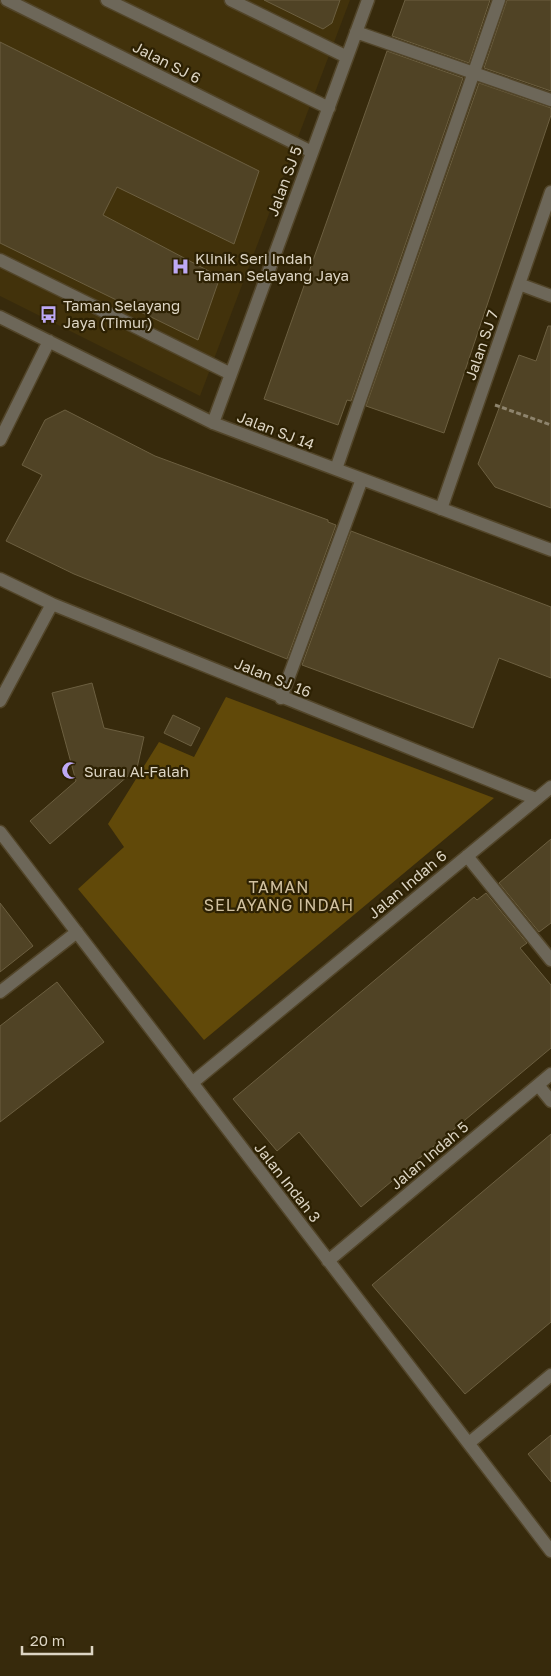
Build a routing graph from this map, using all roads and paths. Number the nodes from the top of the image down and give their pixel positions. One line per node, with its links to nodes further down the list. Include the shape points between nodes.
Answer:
1 (7, 0): 11 (street, Jalan SJ 6)
2 (107, 0): 10 (street)
3 (230, 0): 7 (street)
4 (368, 0): 6 (street, Jalan SJ 5)
5 (499, 0): 8 (street)
6 (356, 32): 7 (street, Jalan SJ 5); 8 (street)
7 (347, 57): 10 (street, Jalan SJ 5)
8 (474, 73): 9 (street); 23 (street)
9 (551, 100)
10 (329, 108): 11 (street, Jalan SJ 5)
11 (312, 152): 18 (street, Jalan SJ 5)
12 (551, 192): 14 (street, Jalan SJ 7)
13 (0, 260): 18 (street)
14 (519, 284): 15 (street); 19 (street, Jalan SJ 7)
15 (551, 296)
16 (0, 317): 17 (street, Jalan SJ 14)
17 (49, 341): 20 (street, Jalan SJ 14); 22 (street)
18 (231, 374): 20 (street, Jalan SJ 5)
19 (479, 399): 21 (path); 25 (street, Jalan SJ 7)
20 (213, 423): 23 (street, Jalan SJ 14)
21 (551, 426)
22 (0, 440)
23 (336, 470): 24 (street, Jalan SJ 14)
24 (362, 479): 25 (street, Jalan SJ 14); 29 (street)
25 (441, 509): 26 (street, Jalan SJ 14)
26 (551, 550)
27 (0, 579): 28 (street, Jalan SJ 16)
28 (52, 604): 29 (street, Jalan SJ 16); 30 (street)
29 (281, 698): 32 (street, Jalan SJ 16)
30 (0, 701)
31 (551, 787): 32 (street, Jalan Indah 6)
32 (536, 799): 34 (street, Jalan Indah 6)
33 (0, 832): 35 (street, Jalan Indah 3)
34 (467, 856): 36 (street); 39 (street, Jalan Indah 6)
35 (76, 932): 37 (street); 39 (street, Jalan Indah 3)
36 (551, 960)
37 (0, 992)
38 (551, 1074): 40 (street, Jalan Indah 5)
39 (192, 1083): 42 (street, Jalan Indah 3)
40 (538, 1085): 41 (street); 42 (street, Jalan Indah 5)
41 (551, 1101)
42 (328, 1261): 44 (street, Jalan Indah 3)
43 (551, 1375): 44 (street)
44 (469, 1444): 45 (street, Jalan Indah 3)
45 (551, 1552)

